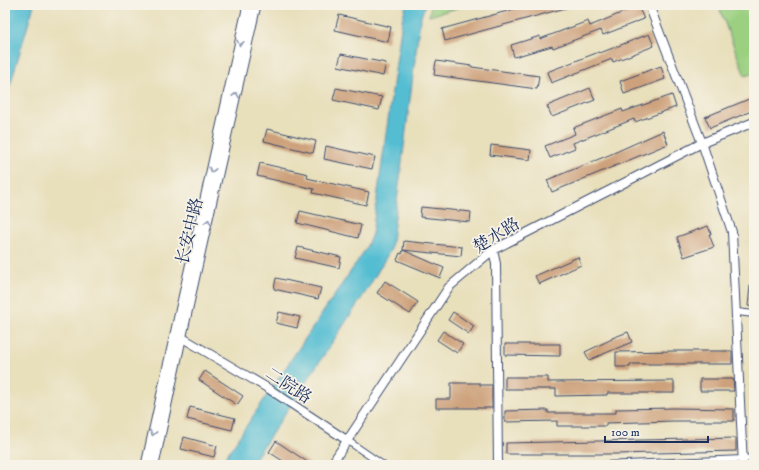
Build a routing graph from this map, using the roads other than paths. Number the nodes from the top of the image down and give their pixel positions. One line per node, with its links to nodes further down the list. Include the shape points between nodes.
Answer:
1 (248, 5): 9 (main road, 长安中路, one-way to 9)
2 (256, 5): 9 (main road, 长安中路, one-way to 2, via 211,211)
3 (649, 5): 5 (street)
4 (754, 122): 5 (street, 楚水路)
5 (702, 143): 6 (street, 楚水路); 7 (street, via 732,232)
6 (493, 250): 10 (street, 楚水路, via 449,287); 17 (street, via 496,264)
7 (737, 312): 8 (street); 12 (street)
8 (754, 314)
9 (178, 335): 10 (street, 二院路, via 269,389); 13 (main road, 长安中路, one-way to 13); 14 (main road, 长安中路)
10 (348, 441): 15 (street, 楚水路); 16 (street, 二院路)
11 (754, 458): 12 (street)
12 (743, 462): 18 (street)
13 (146, 465)
14 (154, 465)
15 (331, 465)
16 (383, 465)
17 (498, 465)
18 (603, 465)

